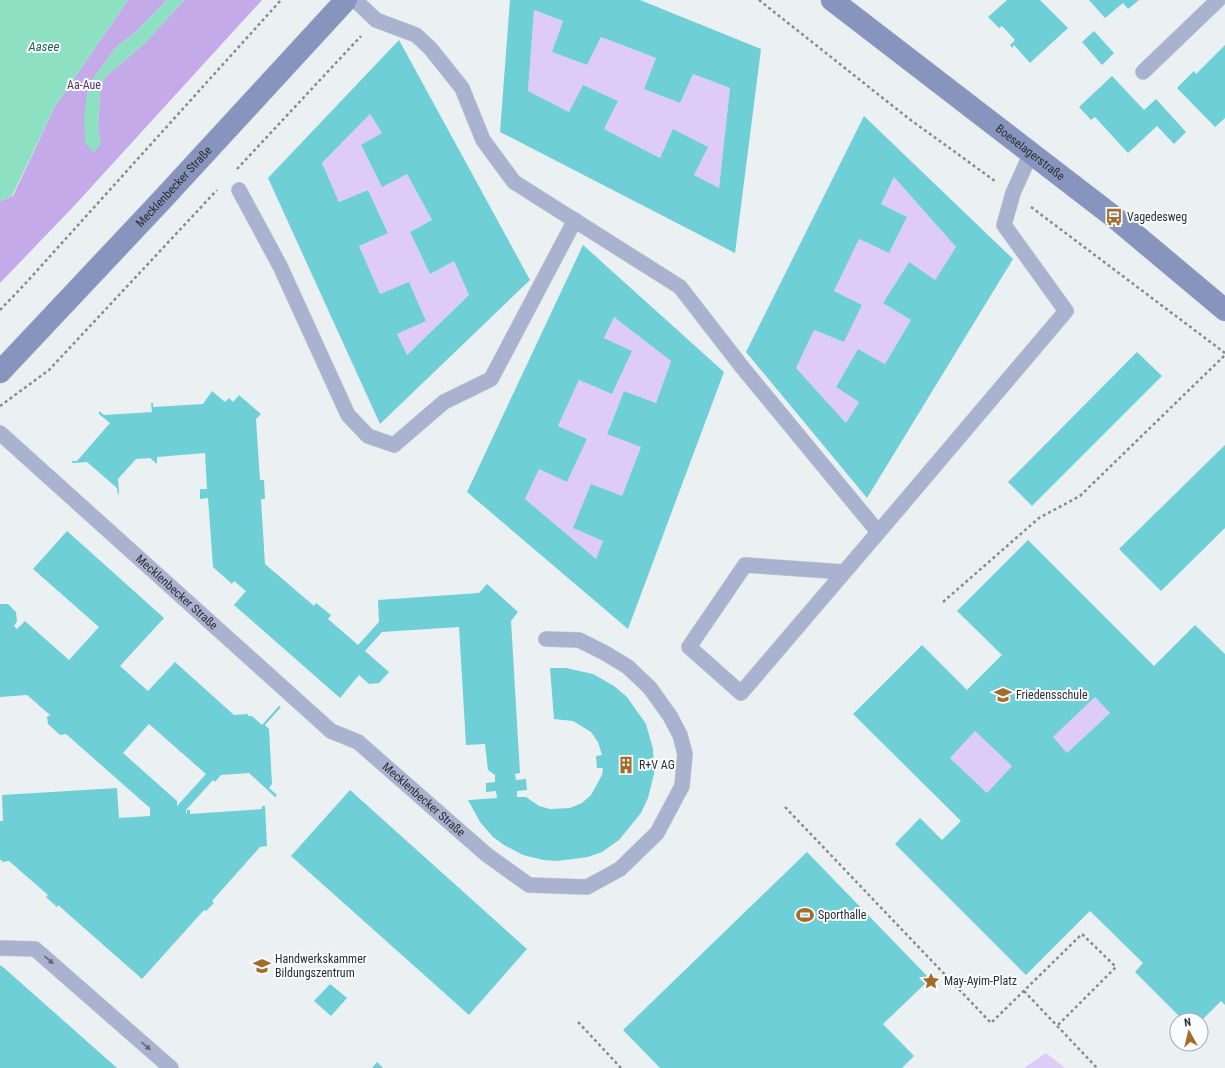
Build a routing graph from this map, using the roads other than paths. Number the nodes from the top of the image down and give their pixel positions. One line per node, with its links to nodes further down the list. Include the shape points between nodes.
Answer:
1 (346, 0): 10 (street, Mecklenbecker Straße)
2 (354, 0): 8 (lane, via 376,20 416,35 430,48 462,88 483,140 514,182)
3 (832, 0): 6 (street, Boeselagerstraße)
4 (1218, 0): 5 (lane)
5 (1143, 72)
6 (1031, 153): 9 (street, Boeselagerstraße, via 1114,217); 12 (lane, via 1013,193 1004,225 1066,311)
7 (239, 190): 8 (lane, via 280,266 348,415 368,436 394,445 444,402 491,379)
8 (575, 220): 12 (lane, via 680,287 742,367)
9 (1225, 310)
10 (0, 372)
11 (0, 433): 14 (lane, Mecklenbecker Straße, via 331,731 358,742 487,854 529,885 588,887 620,869 657,833 682,786 685,754 680,735 670,716 650,688 628,667 579,640)
12 (878, 532): 13 (lane)
13 (844, 572): 13 (lane, via 741,693 689,647 745,565)
14 (546, 640)
15 (0, 948): 16 (lane, one-way to 16, via 36,949)
16 (171, 1068)

